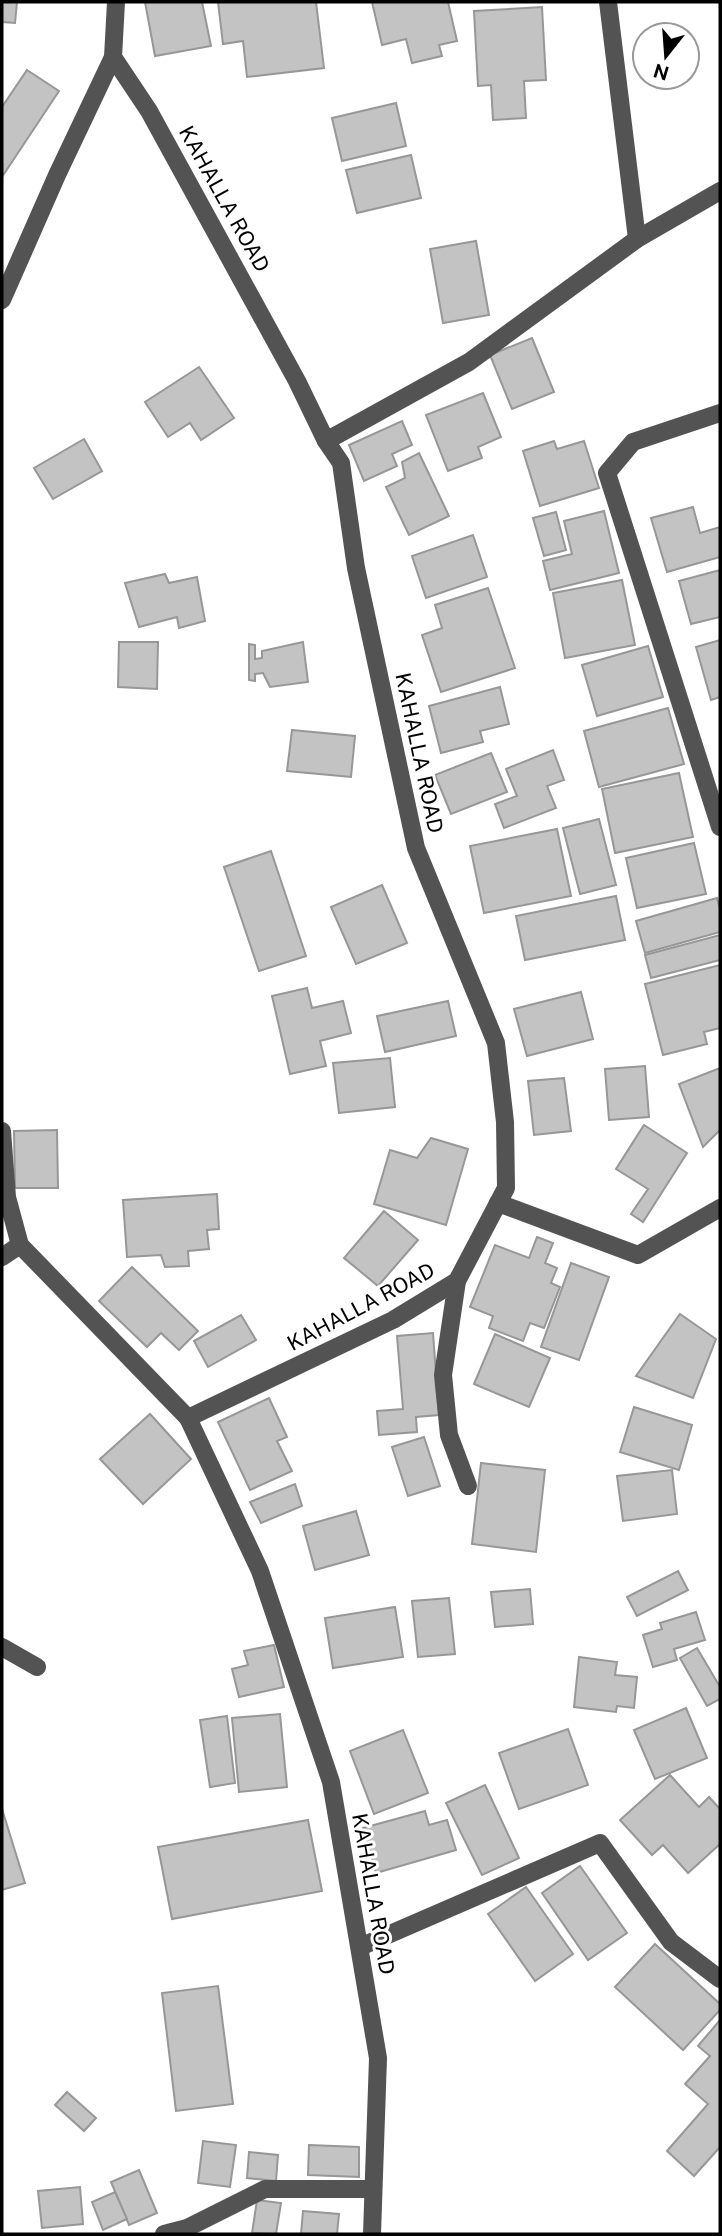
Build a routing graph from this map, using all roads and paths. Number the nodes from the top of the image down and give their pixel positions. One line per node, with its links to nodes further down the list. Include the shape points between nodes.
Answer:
1 (116, 2): 3 (street)
2 (608, 2): 5 (street)
3 (113, 57): 6 (street); 8 (street, KAHALLA ROAD, via 149,111)
4 (720, 191): 5 (street)
5 (636, 239): 8 (street, via 469,362)
6 (2, 300)
7 (720, 413): 9 (street, via 633,442 607,473)
8 (327, 441): 11 (street, KAHALLA ROAD, via 341,463 356,568 416,848 496,1043 505,1122 506,1188)
9 (720, 827)
10 (2, 1131): 13 (street, via 7,1197)
11 (498, 1203): 12 (street, via 638,1255); 15 (street, KAHALLA ROAD)
12 (720, 1208)
13 (20, 1245): 14 (street); 16 (street)
14 (2, 1257)
15 (457, 1281): 16 (street, KAHALLA ROAD, via 394,1320); 17 (street, via 443,1375 449,1435)
16 (188, 1419): 20 (street, KAHALLA ROAD, via 260,1571 331,1782)
17 (468, 1486)
18 (2, 1647): 19 (street)
19 (37, 1667)
20 (360, 1947): 21 (street, via 600,1843 671,1942); 22 (street, KAHALLA ROAD, via 378,2058)
21 (720, 1979)
22 (373, 2189): 23 (street, via 265,2189 187,2228); 24 (street, KAHALLA ROAD)
23 (164, 2234)
24 (372, 2234)

